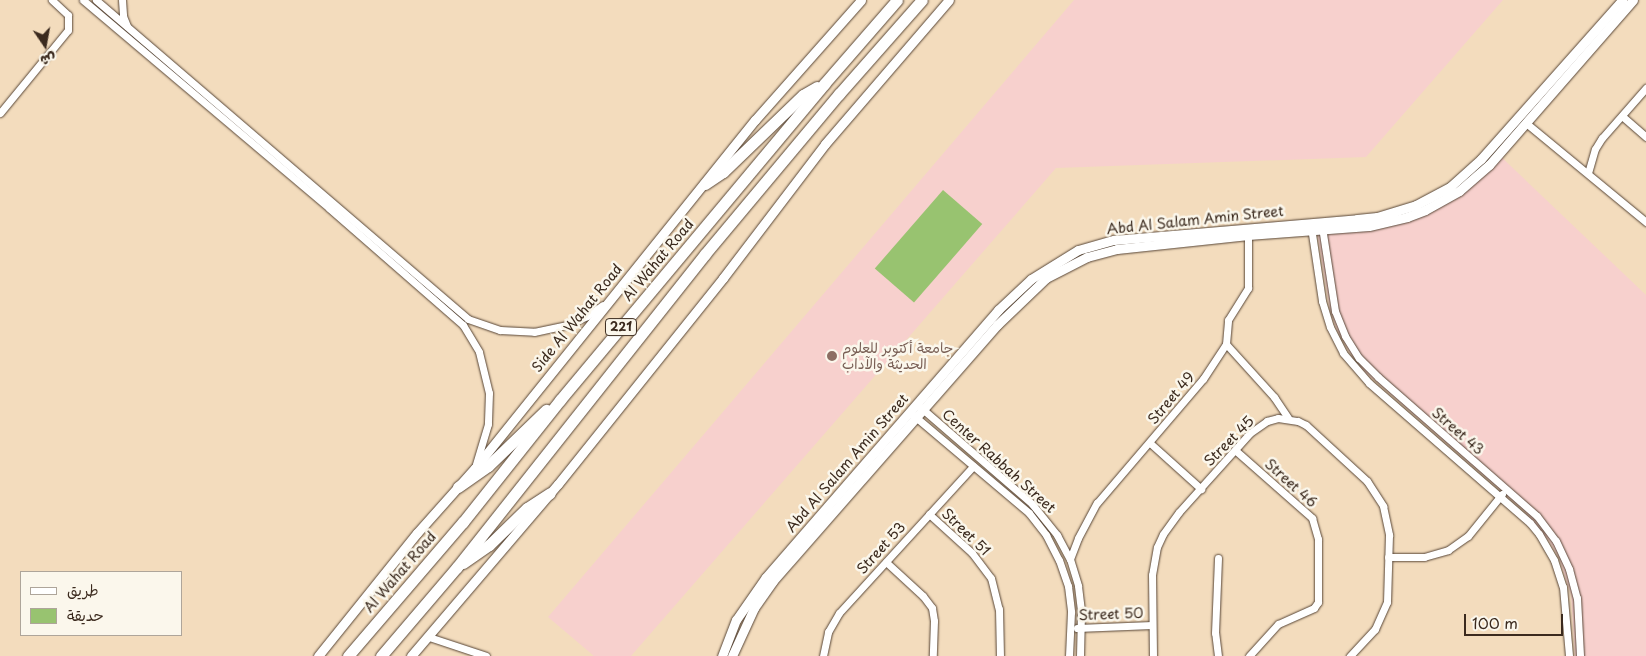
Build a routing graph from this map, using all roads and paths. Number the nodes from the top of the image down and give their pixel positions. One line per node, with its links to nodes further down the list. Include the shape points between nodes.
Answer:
1 (52, 0): 15 (street, via 68,15 68,30)
2 (83, 0): 14 (street)
3 (122, 0): 11 (street, via 123,16)
4 (862, 0): 20 (street, Side Al Wahat Road, via 755,120)
5 (897, 0): 12 (highway, Al Wahat Road / 221)
6 (922, 0): 47 (highway, 221, via 705,254)
7 (949, 0): 40 (street, via 825,144 723,278)
8 (1633, 0): 17 (street, Abd Al Salam Amin Street)
9 (99, 1): 11 (street)
10 (1621, 1): 22 (street, Abd Al Salam Amin Street, via 1496,145 1451,186 1397,212)
11 (129, 28): 14 (street)
12 (824, 84): 20 (highway, via 803,95 723,172); 27 (highway, Al Wahat Road / 221)
13 (1646, 88): 16 (street)
14 (213, 105): 25 (street, via 468,319 500,330 539,332 577,321); 34 (street, via 463,325 483,362 489,393 488,424)
15 (0, 114)
16 (1622, 116): 18 (street); 19 (street, via 1595,149)
17 (1526, 123): 19 (street); 22 (street, Abd Al Salam Amin Street, via 1489,165 1443,201 1388,222)
18 (1646, 137)
19 (1588, 173): 21 (street)
20 (705, 184): 25 (street, Side Al Wahat Road)
21 (1646, 222)
22 (1322, 225): 23 (street, Abd Al Salam Amin Street); 39 (street, Street 43, via 1335,311 1356,353 1368,368)
23 (1311, 226): 24 (street, Abd Al Salam Amin Street); 28 (street, Abd Al Salam Amin Street, via 1134,237 1078,250 1046,268 1017,291); 41 (street, Street 43, via 1322,301 1335,340 1347,359 1368,383)
24 (1248, 235): 26 (street, Street 49, via 1248,288 1228,320); 28 (street, Abd Al Salam Amin Street, via 1117,250 1087,257 1059,270 1011,310)
25 (606, 303): 34 (street, Side Al Wahat Road)
26 (1226, 344): 30 (street, via 1274,397); 31 (street, Street 49, via 1208,373)
27 (560, 400): 37 (highway, via 539,415 488,466); 54 (highway, Al Wahat Road / 221, via 463,522)
28 (920, 407): 29 (street, Abd Al Salam Amin Street); 35 (street, Center Rabbah Street)
29 (913, 415): 33 (street, Center Rabbah Street); 48 (street, Abd Al Salam Amin Street)
30 (1288, 418): 32 (street, Street 45, via 1268,420 1258,426); 43 (street, via 1298,420 1313,431 1376,493 1387,521)
31 (1150, 443): 38 (street); 45 (street, Street 49, via 1097,503)
32 (1235, 450): 38 (street, Street 45); 67 (street, Street 46, via 1312,518 1318,539 1318,602 1314,608 1278,624)
33 (973, 466): 36 (street, Center Rabbah Street); 42 (street, Street 53)
34 (475, 468): 37 (street, Side Al Wahat Road)
35 (995, 472): 36 (street); 45 (street, Center Rabbah Street, via 1041,514)
36 (989, 480): 50 (street, Center Rabbah Street, via 1029,513 1054,547 1068,586)
37 (458, 487): 53 (street, Side Al Wahat Road)
38 (1201, 488): 49 (street, Street 45, via 1171,523 1157,547 1152,575)
39 (1506, 489): 41 (street); 70 (street, Street 43, via 1537,516 1563,554 1577,598)
40 (550, 493): 47 (highway, via 527,508 482,551); 52 (street)
41 (1500, 497): 43 (street, via 1468,536 1448,550 1424,557); 69 (street, Street 43, via 1530,523 1554,560 1566,602)
42 (929, 514): 46 (street, Street 53); 62 (street, Street 51, via 972,553 992,578 999,609)
43 (1388, 556): 68 (street, via 1389,588 1382,616 1375,629)
44 (1218, 558): 66 (street, via 1215,633)
45 (1070, 559): 51 (street, Center Rabbah Street, via 1078,586)
46 (886, 562): 60 (street, Street 53, via 833,622); 61 (street, via 924,596 932,608)
47 (457, 566): 55 (highway, 221)
48 (769, 580): 58 (street, Abd Al Salam Amin Street, via 736,620); 59 (street, Abd Al Salam Amin Street)
49 (1152, 625): 51 (street, Street 50); 65 (street, Street 45)
50 (1070, 628): 51 (street, Street 50); 63 (street, Center Rabbah Street)
51 (1081, 628): 64 (street, Center Rabbah Street)
52 (429, 637): 56 (street); 57 (street)
53 (318, 656)
54 (348, 656)
55 (381, 656)
56 (411, 656)
57 (486, 656)
58 (722, 656)
59 (732, 656)
60 (823, 656)
61 (933, 656)
62 (1000, 656)
63 (1069, 656)
64 (1080, 656)
65 (1153, 656)
66 (1218, 656)
67 (1249, 656)
68 (1350, 656)
69 (1569, 656)
70 (1580, 656)

